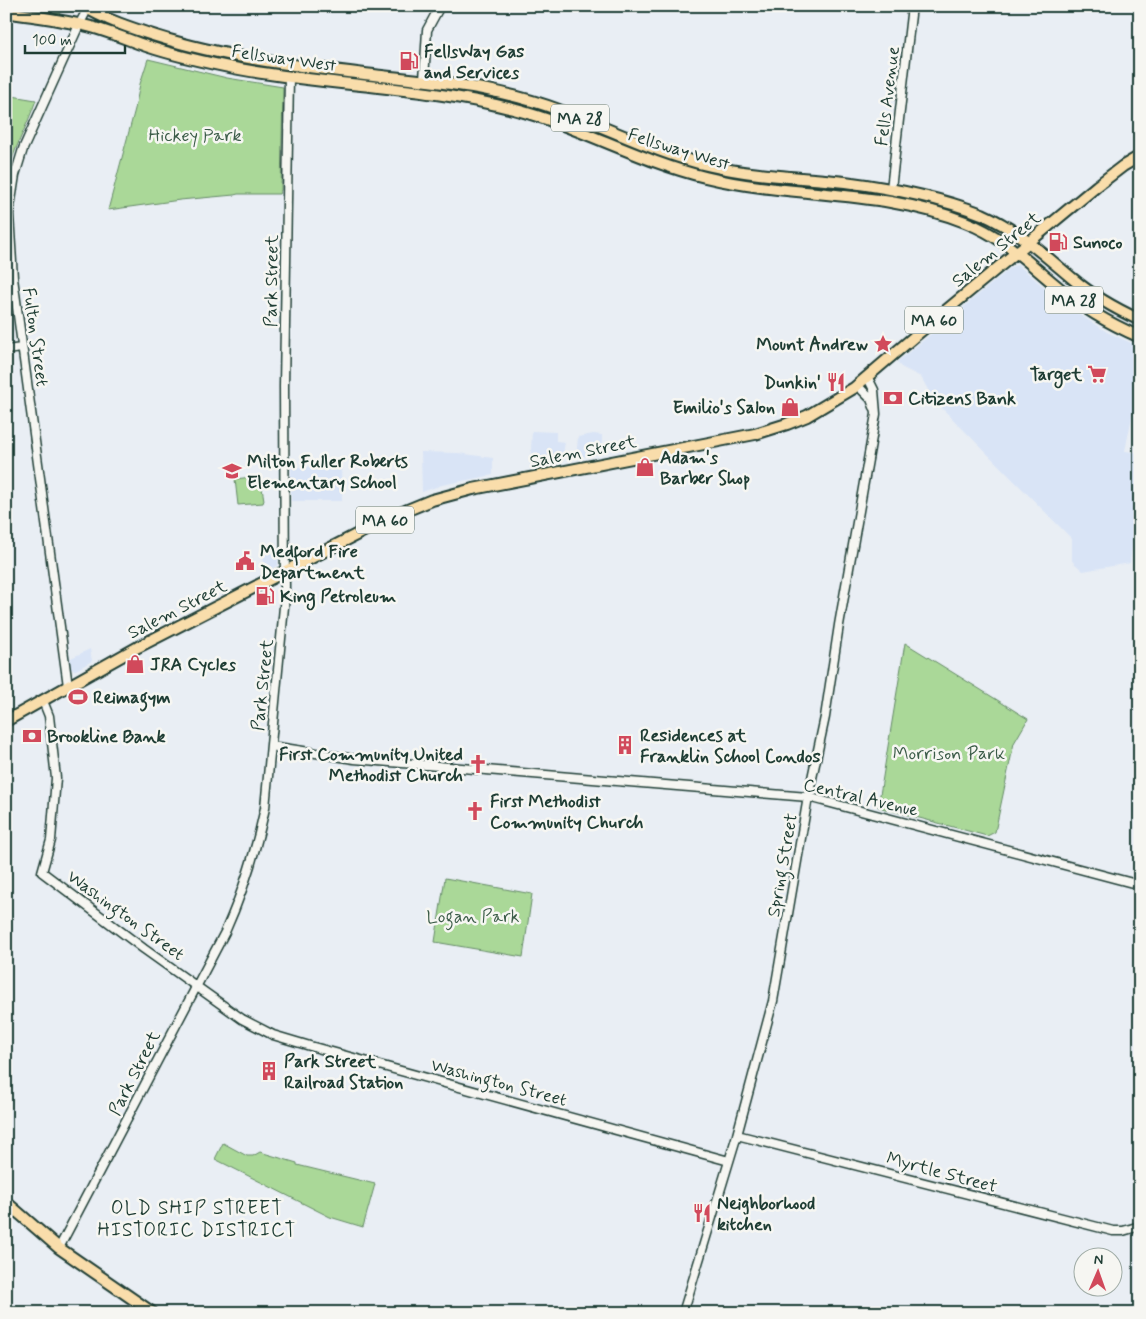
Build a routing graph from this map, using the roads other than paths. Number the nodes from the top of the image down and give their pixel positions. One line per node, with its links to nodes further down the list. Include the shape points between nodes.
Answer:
1 (440, 6): 7 (street, via 427,30)
2 (912, 6): 9 (street, Fells Avenue)
3 (87, 7): 5 (street, Fulton Street); 7 (main road, Fellsway West / MA 28, via 133,28 232,55)
4 (6, 12): 5 (main road, Fellsway West / MA 28)
5 (79, 25): 6 (main road, Fellsway West / MA 28, via 195,60); 14 (street, Fulton Street, via 23,149 10,199 13,278)
6 (289, 77): 11 (main road, Fellsway West / MA 28, via 459,98 510,108 552,120 652,161 706,177 760,187 866,198 935,212 989,233); 19 (street, Park Street, via 284,386)
7 (424, 80): 9 (main road, Fellsway West / MA 28, via 488,90 540,103 662,152 712,166)
8 (1140, 156): 10 (main road, Salem Street / MA 60, via 1118,169)
9 (891, 189): 10 (main road, Fellsway West / MA 28, via 973,211 1008,227)
10 (1030, 242): 11 (main road, Salem Street / MA 60); 12 (main road, Fellsway West / MA 28, via 1093,294)
11 (1017, 252): 13 (main road, Fellsway West / MA 28, via 1084,307); 16 (main road, Salem Street / MA 60)
12 (1140, 320)
13 (1140, 336)
14 (22, 348): 15 (street); 20 (street, Fulton Street)
15 (6, 350)
16 (868, 378): 17 (main road, Salem Street / MA 60); 18 (street, Spring Street, via 876,398)
17 (858, 386): 18 (street, via 871,399); 19 (main road, Salem Street / MA 60, via 813,412 771,429 432,500 393,516)
18 (876, 414): 24 (street, Spring Street, via 825,717)
19 (285, 573): 20 (main road, Salem Street / MA 60); 23 (street, Park Street)
20 (68, 686): 21 (main road, Salem Street / MA 60)
21 (43, 701): 22 (main road, Salem Street / MA 60); 26 (street, Washington Street, via 50,716 56,778 51,840 42,872)
22 (6, 719)
23 (271, 746): 24 (street, Central Avenue, via 354,759); 26 (street, Park Street, via 258,842 234,911)
24 (808, 797): 25 (street, Central Avenue); 27 (street, Spring Street, via 773,1001)
25 (1140, 885)
26 (196, 985): 28 (street, Washington Street, via 250,1024 273,1035); 31 (street, Park Street)
27 (737, 1135): 28 (street, Spring Street); 30 (street, Myrtle Street, via 1113,1231)
28 (729, 1161): 33 (street, Spring Street)
29 (6, 1202): 31 (main road)
30 (1140, 1226)
31 (59, 1248): 32 (main road)
32 (153, 1313)
33 (683, 1313)

